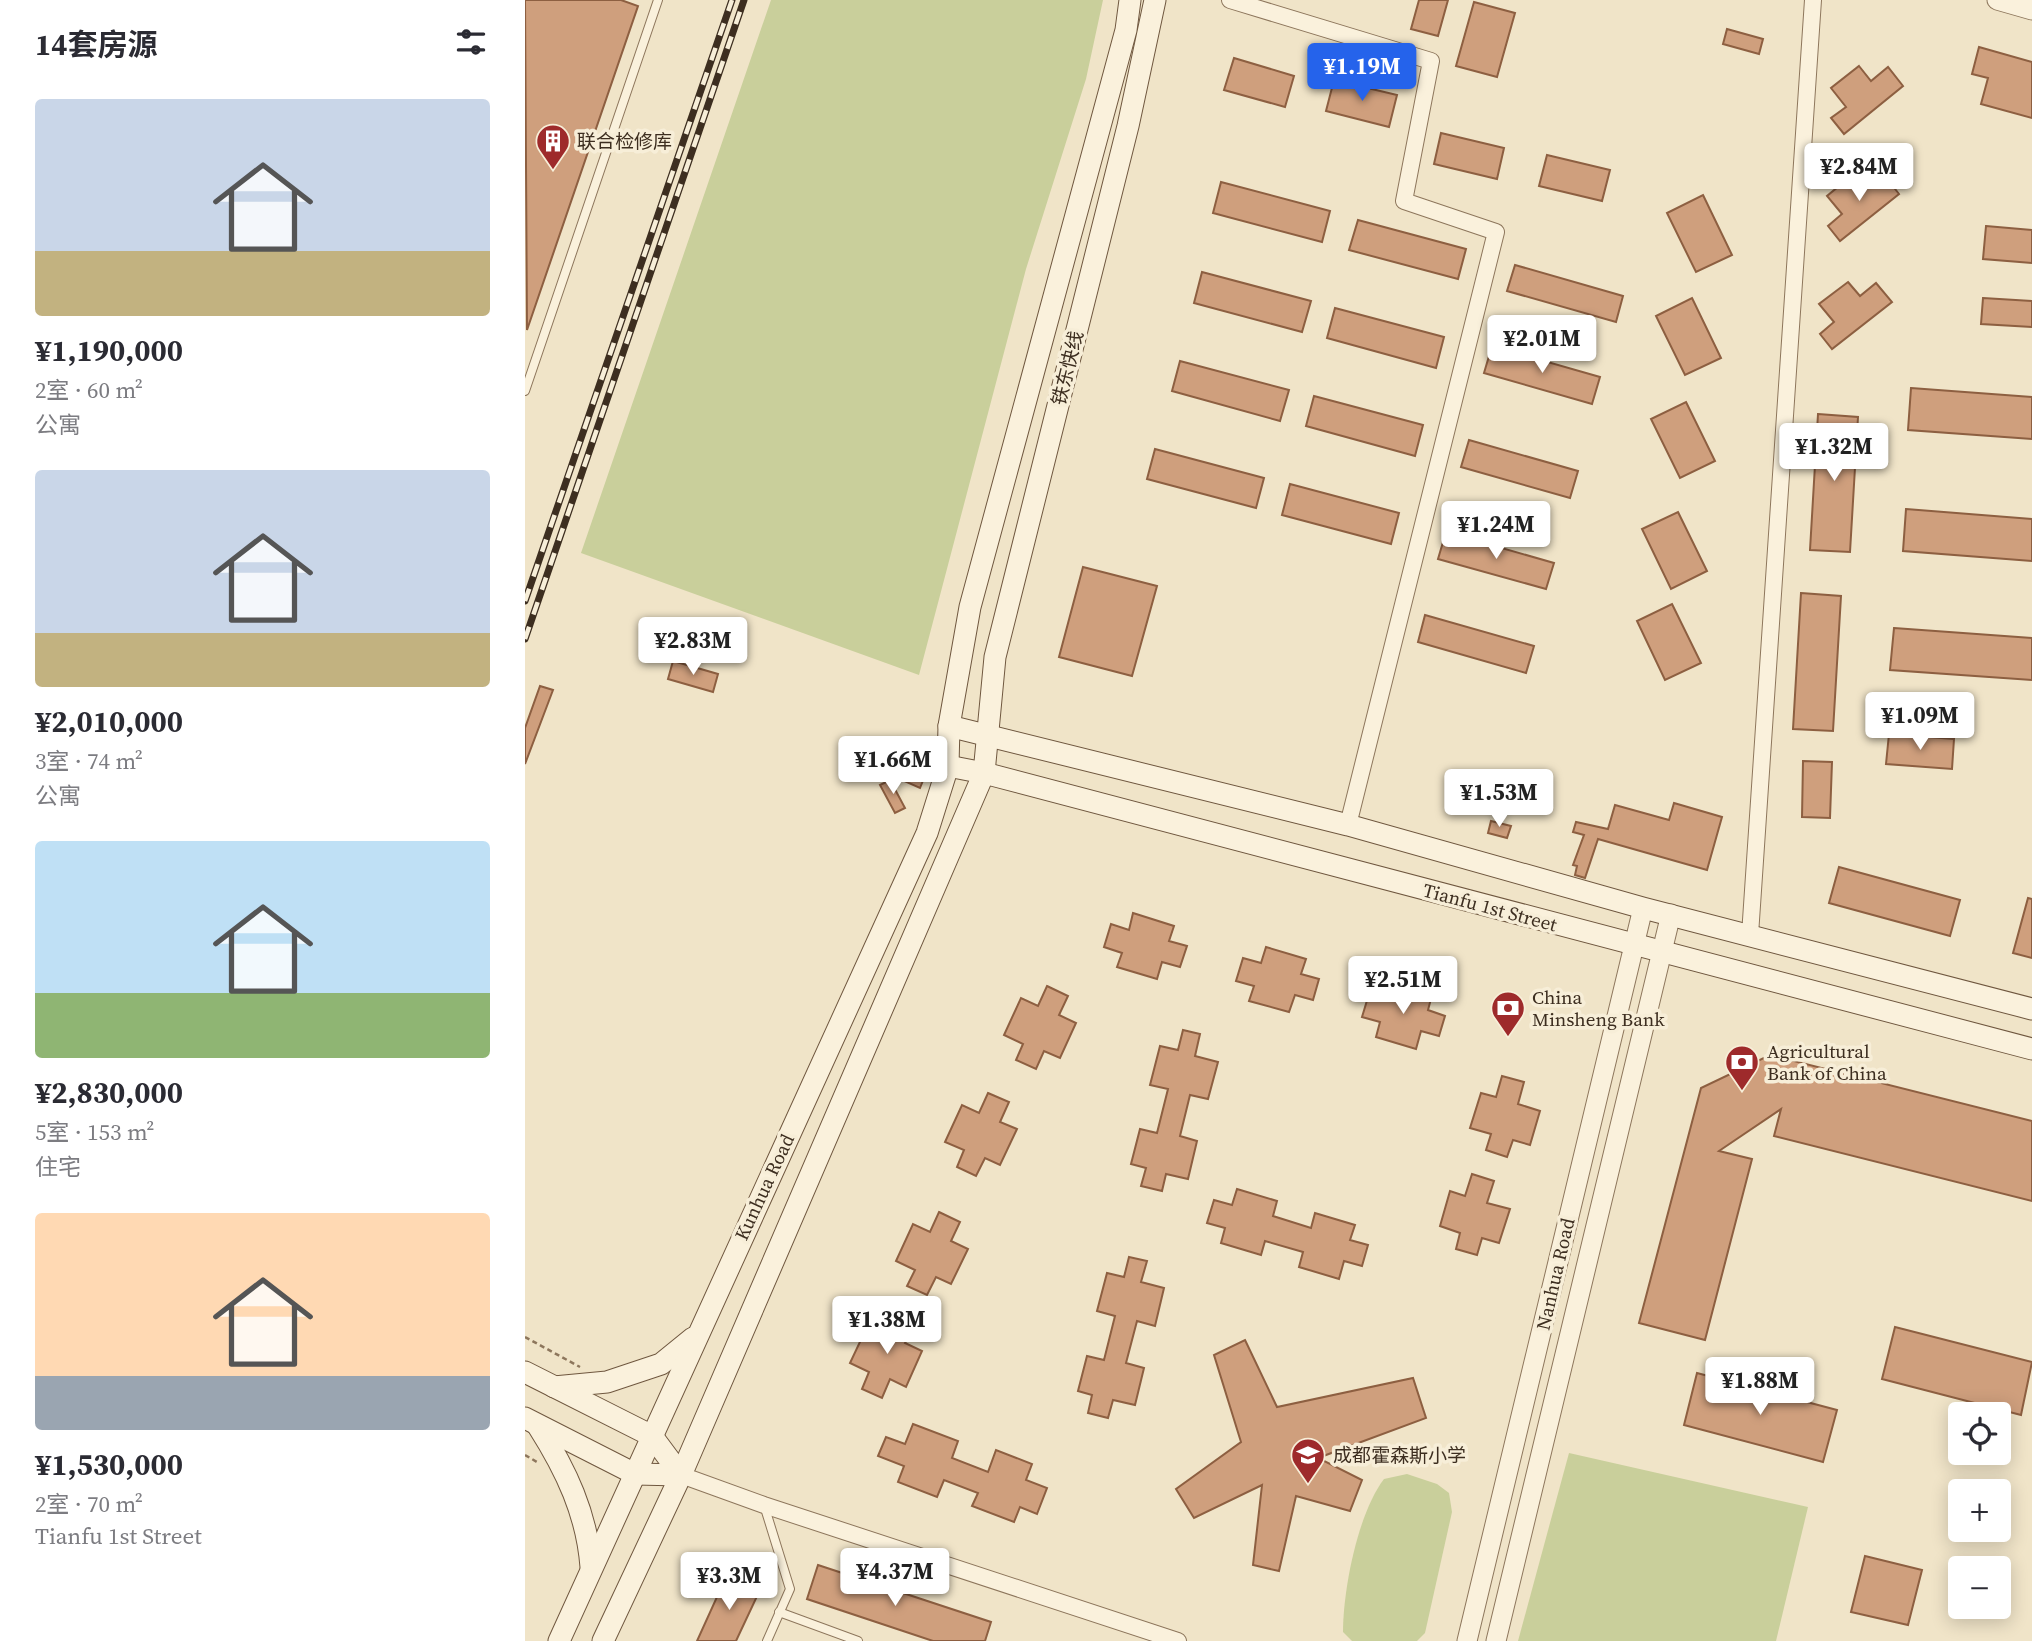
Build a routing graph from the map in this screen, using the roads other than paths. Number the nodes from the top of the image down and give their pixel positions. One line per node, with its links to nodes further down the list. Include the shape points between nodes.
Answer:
1 (658, 0): 8 (lane)
2 (1130, 0): 9 (main road, 铁东快线, via 1126,30 970,607)
3 (1155, 0): 10 (main road, 铁东快线, via 1128,126 1003,619)
4 (1230, 0): 13 (street, via 1431,61 1404,201 1496,232)
5 (1813, 0): 16 (street)
6 (1997, 0): 7 (street)
7 (2032, 10)
8 (525, 391)
9 (949, 726): 10 (main road, Tianfu 1st Street); 11 (main road, Kunhua Road)
10 (987, 737): 12 (main road, Kunhua Road); 13 (main road, Tianfu 1st Street)
11 (948, 766): 12 (main road, Tianfu 1st Street); 21 (main road, Kunhua Road, via 927,832)
12 (984, 773): 17 (main road, Tianfu 1st Street); 27 (main road, Kunhua Road)
13 (1348, 825): 14 (main road, Tianfu 1st Street)
14 (1643, 908): 15 (main road, Tianfu 1st Street); 17 (street, Nanhua Road)
15 (1671, 914): 16 (main road, Tianfu 1st Street); 18 (street)
16 (1750, 935): 19 (main road, Tianfu 1st Street)
17 (1634, 946): 18 (main road, Tianfu 1st Street); 36 (street, Nanhua Road)
18 (1661, 954): 20 (main road, Tianfu 1st Street); 37 (street)
19 (2032, 1009)
20 (2032, 1049)
21 (697, 1334): 23 (main road, via 661,1364 607,1382); 25 (main road, Kunhua Road)
22 (525, 1372): 23 (main road)
23 (554, 1387): 25 (main road)
24 (531, 1421): 26 (main road); 29 (main road, via 563,1466 588,1531)
25 (652, 1436): 26 (main road, Kunhua Road); 27 (main road)
26 (635, 1474): 27 (main road); 29 (main road, Kunhua Road)
27 (681, 1475): 28 (street); 32 (main road, Kunhua Road)
28 (764, 1506): 30 (lane, via 790,1589); 35 (street)
29 (591, 1571): 31 (main road, Kunhua Road)
30 (779, 1612): 33 (lane); 34 (lane)
31 (559, 1641)
32 (603, 1641)
33 (767, 1641)
34 (858, 1641)
35 (1178, 1641)
36 (1467, 1641)
37 (1496, 1641)

